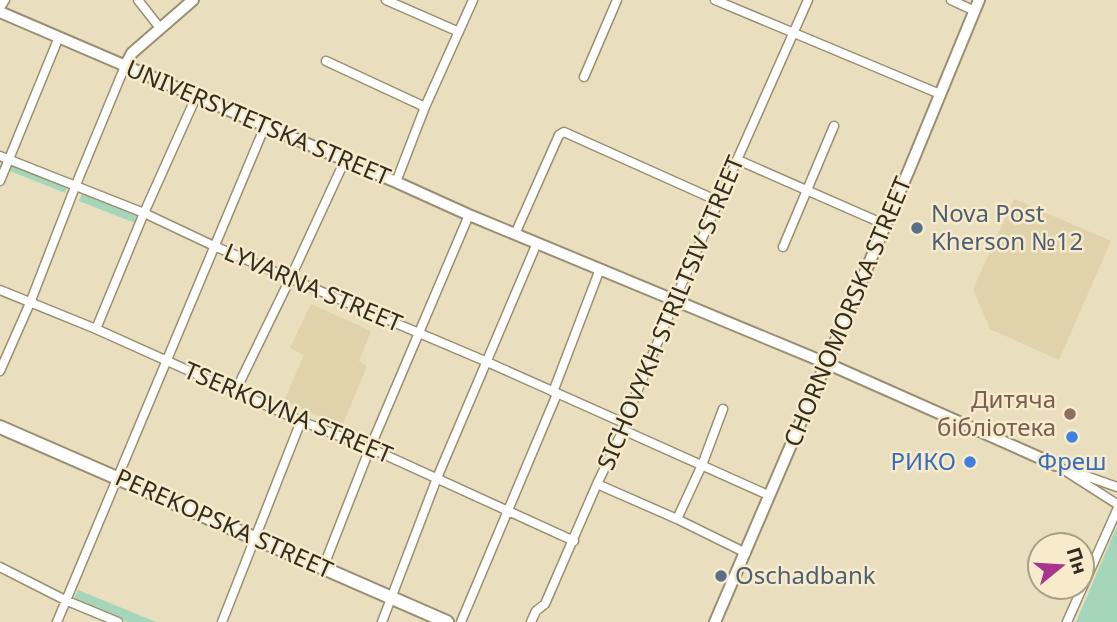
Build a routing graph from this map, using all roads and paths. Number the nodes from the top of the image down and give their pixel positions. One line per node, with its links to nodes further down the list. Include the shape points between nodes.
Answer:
1 (5, 0): 11 (street)
2 (138, 0): 12 (street)
3 (193, 0): 12 (street)
4 (386, 0): 13 (street)
5 (473, 0): 13 (street)
6 (617, 0): 18 (street)
7 (715, 0): 14 (street)
8 (808, 0): 14 (street, SICHOVYKH STRILTSIV STREET)
9 (951, 0): 10 (street)
10 (977, 5): 19 (street, CHORNOMORSKA STREET)
11 (0, 10): 15 (street, UNIVERSYTETSKA STREET)
12 (160, 28): 17 (street, via 132,53)
13 (459, 33): 21 (street)
14 (793, 33): 19 (street); 27 (street, SICHOVYKH STRILTSIV STREET)
15 (59, 37): 17 (street, UNIVERSYTETSKA STREET); 25 (street)
16 (326, 61): 21 (street)
17 (125, 66): 20 (street, UNIVERSYTETSKA STREET); 30 (street)
18 (584, 77)
19 (940, 94): 35 (street, CHORNOMORSKA STREET)
20 (196, 97): 22 (street, UNIVERSYTETSKA STREET); 33 (street)
21 (425, 107): 29 (street)
22 (264, 126): 26 (street, UNIVERSYTETSKA STREET); 38 (street)
23 (834, 126): 31 (street)
24 (0, 156): 25 (street, LYVARNA STREET)
25 (9, 160): 28 (street); 30 (street, LYVARNA STREET)
26 (345, 160): 29 (street, UNIVERSYTETSKA STREET); 41 (street)
27 (738, 160): 31 (street); 32 (street, SICHOVYKH STRILTSIV STREET)
28 (0, 181)
29 (396, 182): 34 (street, UNIVERSYTETSKA STREET)
30 (75, 187): 33 (street, LYVARNA STREET); 44 (street)
31 (808, 191): 35 (street); 39 (street)
32 (718, 201): 36 (street, via 564,132); 43 (street, SICHOVYKH STRILTSIV STREET)
33 (144, 213): 38 (street, LYVARNA STREET); 45 (street)
34 (469, 215): 36 (street, UNIVERSYTETSKA STREET); 46 (street)
35 (886, 225): 49 (street, CHORNOMORSKA STREET)
36 (515, 234): 37 (street, UNIVERSYTETSKA STREET)
37 (537, 243): 40 (street, UNIVERSYTETSKA STREET); 48 (street)
38 (214, 246): 41 (street, LYVARNA STREET); 47 (street)
39 (783, 247)
40 (600, 269): 43 (street, UNIVERSYTETSKA STREET); 52 (street)
41 (290, 279): 46 (street, LYVARNA STREET); 51 (street)
42 (0, 289): 44 (street, TSERKOVNA STREET)
43 (675, 301): 49 (street, UNIVERSYTETSKA STREET); 55 (street, SICHOVYKH STRILTSIV STREET)
44 (30, 303): 45 (street, TSERKOVNA STREET); 50 (street)
45 (96, 328): 47 (street, TSERKOVNA STREET)
46 (419, 333): 48 (street, LYVARNA STREET); 57 (street)
47 (166, 360): 51 (street, TSERKOVNA STREET); 60 (street)
48 (485, 361): 52 (street, LYVARNA STREET); 61 (street)
49 (826, 363): 59 (street, UNIVERSYTETSKA STREET); 64 (street, CHORNOMORSKA STREET)
50 (0, 371)
51 (235, 392): 54 (street, TSERKOVNA STREET)
52 (554, 393): 55 (street, LYVARNA STREET); 67 (street)
53 (723, 409): 58 (street)
54 (302, 421): 57 (street, TSERKOVNA STREET); 69 (street)
55 (623, 426): 58 (street, LYVARNA STREET); 62 (street, SICHOVYKH STRILTSIV STREET)
56 (0, 427): 60 (main road, PEREKOPSKA STREET)
57 (370, 448): 61 (street, TSERKOVNA STREET); 73 (street)
58 (702, 465): 64 (street, LYVARNA STREET); 68 (street)
59 (1056, 465): 63 (street, UNIVERSYTETSKA STREET); 65 (street, UNIVERSYTETSKA STREET)
60 (117, 478): 69 (main road, PEREKOPSKA STREET); 75 (street)
61 (437, 478): 67 (street, TSERKOVNA STREET); 74 (street)
62 (597, 484): 68 (street); 70 (street, SICHOVYKH STRILTSIV STREET)
63 (1117, 487)
64 (768, 495): 71 (street, CHORNOMORSKA STREET)
65 (1117, 504)
66 (1117, 510): 84 (street)
67 (507, 511): 70 (street, TSERKOVNA STREET); 81 (street)
68 (677, 519): 71 (street)
69 (255, 538): 73 (main road, PEREKOPSKA STREET); 78 (street)
70 (574, 541): 82 (street, SICHOVYKH STRILTSIV STREET, via 545,604)
71 (746, 553): 83 (street, CHORNOMORSKA STREET)
72 (0, 567): 75 (street)
73 (323, 568): 74 (main road, PEREKOPSKA STREET)
74 (391, 598): 79 (street); 80 (main road, PEREKOPSKA STREET)
75 (65, 600): 76 (street); 77 (street)
76 (57, 622)
77 (118, 622)
78 (222, 622)
79 (382, 622)
80 (447, 622)
81 (461, 622)
82 (531, 622)
83 (715, 622)
84 (1067, 622)

